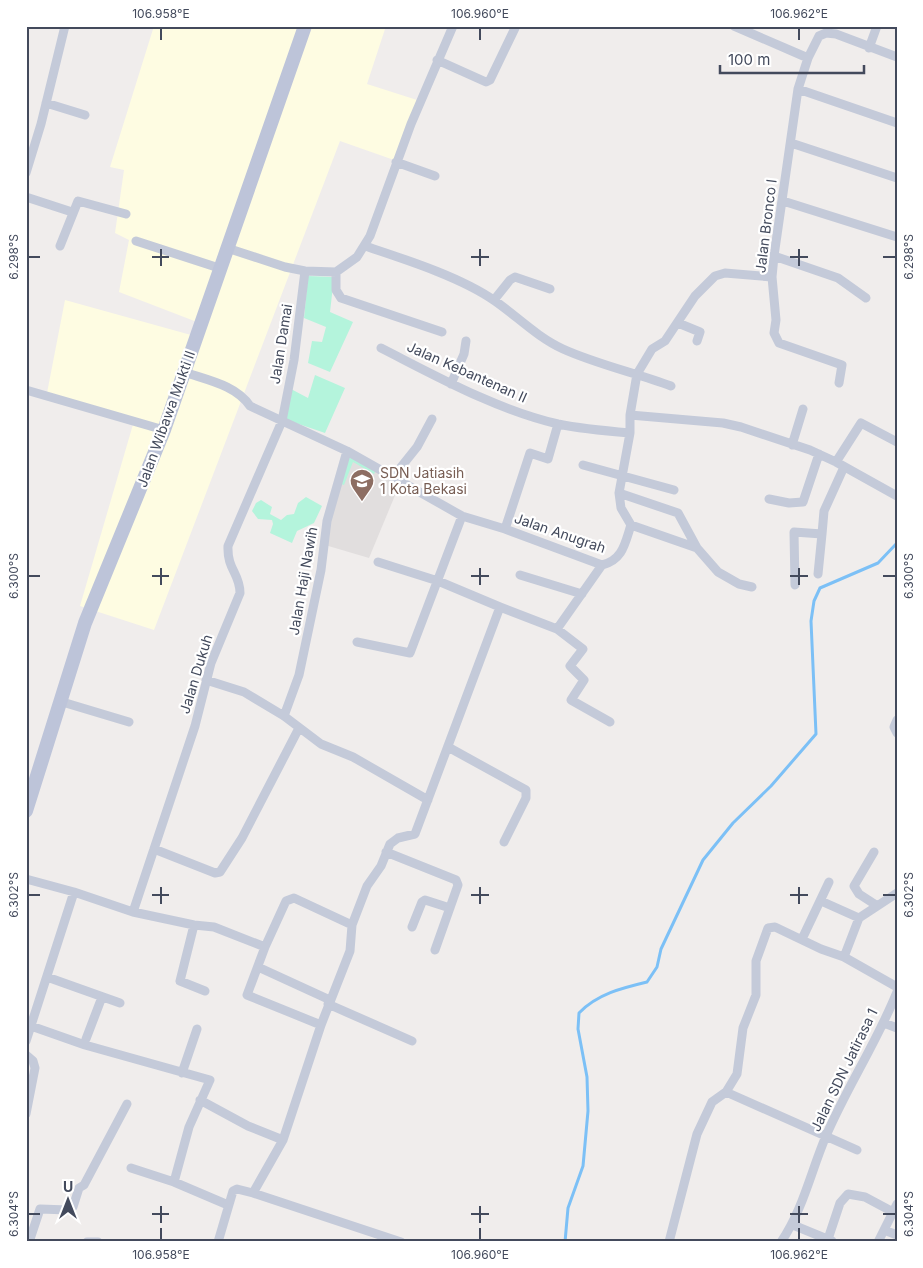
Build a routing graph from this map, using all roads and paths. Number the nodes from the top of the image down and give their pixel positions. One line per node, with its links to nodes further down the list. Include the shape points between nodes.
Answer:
1 (65, 26): 12 (street)
2 (305, 26): 28 (main road, Jalan Wibawa Mukti II)
3 (453, 26): 10 (street)
4 (516, 26): 10 (street, via 490,80 486,82)
5 (734, 26): 9 (street)
6 (877, 26): 7 (street)
7 (869, 48): 8 (street); 9 (street, Jalan Bronco I, via 836,34 823,33)
8 (897, 57)
9 (808, 58): 11 (street, Jalan Bronco I)
10 (437, 60): 16 (street)
11 (798, 89): 14 (street); 15 (street, Jalan Bronco I)
12 (46, 103): 13 (street); 17 (street)
13 (85, 115)
14 (897, 123)
15 (791, 143): 19 (street); 21 (street, Jalan Bronco I)
16 (396, 162): 18 (street); 27 (street)
17 (26, 173)
18 (435, 176)
19 (897, 178)
20 (26, 197): 22 (street)
21 (783, 201): 24 (street); 29 (street, Jalan Bronco I)
22 (72, 212): 23 (street, via 78,201); 26 (street)
23 (126, 214)
24 (897, 237)
25 (136, 241): 30 (street)
26 (60, 246)
27 (365, 246): 32 (street, via 350,264); 36 (street, via 417,264)
28 (226, 248): 30 (main road, Jalan Wibawa Mukti II); 31 (street)
29 (774, 256): 33 (street, Jalan Bronco I); 35 (street, via 838,278)
30 (219, 268): 42 (main road, Jalan Wibawa Mukti II)
31 (305, 272): 32 (street); 51 (street, Jalan Damai)
32 (336, 272): 38 (street, via 336,290 341,298)
33 (772, 277): 37 (street, via 725,273 715,276 695,296); 44 (street, Jalan Bronco I, via 776,314 774,332 779,343 842,365)
34 (550, 290): 36 (street, via 515,277)
35 (866, 298)
36 (494, 300): 43 (street, via 519,321 564,350)
37 (678, 323): 39 (street, via 700,332); 43 (street, via 665,341 652,349)
38 (442, 332)
39 (696, 341)
40 (466, 342): 45 (street)
41 (381, 348): 45 (street, Jalan Kebantenan II)
42 (184, 372): 51 (street, Jalan Anugrah, via 234,390 250,406); 53 (main road, Jalan Wibawa Mukti II)
43 (637, 374): 46 (street); 49 (street)
44 (839, 383)
45 (451, 384): 52 (street, Jalan Kebantenan II)
46 (671, 386)
47 (26, 390): 53 (street)
48 (803, 409): 56 (street)
49 (630, 415): 54 (street); 56 (street, via 722,423)
50 (432, 419): 62 (street, via 417,447)
51 (282, 421): 57 (street, Jalan Anugrah); 85 (street, Jalan Dukuh, via 228,546 227,561 240,583 240,593)
52 (558, 424): 54 (street, Jalan Kebantenan II); 70 (street, via 548,459 530,454)
53 (164, 430): 86 (main road, Jalan Wibawa Mukti II, via 85,623)
54 (630, 433): 61 (street)
55 (897, 442): 59 (street, via 861,422)
56 (792, 444): 58 (street)
57 (347, 451): 62 (street, Jalan Anugrah); 87 (street, Jalan Haji Nawih, via 327,521 321,570 299,675)
58 (819, 454): 59 (street); 66 (street, via 803,502)
59 (840, 464): 65 (street); 72 (street, via 838,478 824,511)
60 (583, 465): 61 (street)
61 (622, 475): 63 (street); 64 (street)
62 (393, 477): 67 (street, Jalan Anugrah)
63 (674, 490)
64 (619, 493): 69 (street, via 621,508); 73 (street, via 678,513)
65 (897, 496)
66 (769, 499)
67 (462, 516): 70 (street, Jalan Anugrah); 78 (street)
68 (794, 521): 71 (street)
69 (631, 525): 73 (street); 75 (street, Jalan Anugrah, via 621,554)
70 (505, 528): 75 (street, Jalan Anugrah)
71 (794, 532): 72 (street); 79 (street)
72 (822, 534): 76 (street)
73 (696, 548): 80 (street, via 718,572 739,584)
74 (378, 562): 78 (street)
75 (602, 565): 81 (street)
76 (818, 574)
77 (520, 575): 81 (street)
78 (438, 581): 82 (street); 84 (street, via 410,653)
79 (795, 585)
80 (752, 587)
81 (582, 594): 83 (street)
82 (500, 607): 83 (street); 93 (street)
83 (557, 629): 90 (street, via 583,649 570,666 584,680 571,700)
84 (357, 642)
85 (206, 680): 87 (street, via 244,692); 97 (street, Jalan Dukuh, via 195,726)
86 (60, 702): 89 (street); 95 (main road, Jalan Wibawa Mukti II)
87 (284, 716): 91 (street)
88 (897, 720): 92 (street, via 894,727)
89 (129, 722)
90 (610, 722)
91 (298, 728): 94 (street, via 321,744 353,757); 97 (street, via 242,838 220,872 215,873)
92 (897, 733)
93 (448, 747): 94 (street); 96 (street, via 526,790 526,798)
94 (428, 800): 98 (street, via 416,834 398,838)
95 (26, 811)
96 (504, 842)
97 (154, 849): 107 (street, Jalan Dukuh)
98 (386, 852): 106 (street, via 456,880 458,885); 110 (street, via 367,886)
99 (874, 852): 105 (street, via 854,886 859,894)
100 (26, 879): 102 (street)
101 (829, 882): 104 (street)
102 (74, 892): 107 (street); 117 (street)
103 (897, 893): 105 (street)
104 (822, 901): 108 (street); 112 (street)
105 (876, 905): 108 (street)
106 (450, 908): 111 (street, via 425,900); 114 (street)
107 (133, 912): 109 (street)
108 (859, 918): 115 (street)
109 (194, 925): 113 (street, via 214,927); 119 (street, via 180,981)
110 (352, 925): 113 (street, via 294,898 286,902); 122 (street, via 350,951)
111 (412, 927)
112 (802, 939): 115 (street); 134 (street, via 768,928 756,961 756,995 743,1028 737,1074)
113 (266, 947): 116 (street)
114 (435, 950)
115 (844, 957): 118 (street)
116 (258, 967): 122 (street); 126 (street, via 247,995)
117 (50, 978): 121 (street); 125 (street)
118 (897, 987)
119 (204, 991)
120 (897, 992): 124 (street, Jalan SDN Jatirasa 1)
121 (102, 997): 123 (street); 129 (street)
122 (329, 1002): 126 (street); 131 (street)
123 (120, 1003)
124 (884, 1023): 127 (street); 138 (street, Jalan SDN Jatirasa 1)
125 (34, 1024): 130 (street); 133 (street, via 85,1044)
126 (320, 1025): 139 (street)
127 (897, 1028)
128 (198, 1029): 133 (street)
129 (86, 1039)
130 (26, 1041)
131 (412, 1041)
132 (26, 1055): 137 (street, via 35,1068)
133 (182, 1073): 135 (street, via 210,1080)
134 (726, 1092): 138 (street); 155 (street, via 712,1102 696,1134)
135 (200, 1100): 139 (street); 142 (street)
136 (127, 1104): 150 (street, via 84,1185 79,1188 72,1207 68,1210 40,1209)
137 (26, 1114)
138 (826, 1137): 140 (street); 146 (street, Jalan SDN Jatirasa 1)
139 (282, 1140): 143 (street)
140 (857, 1150)
141 (131, 1168): 142 (street)
142 (174, 1182): 144 (street)
143 (253, 1193): 144 (street, via 237,1188); 154 (street)
144 (228, 1205): 153 (street)
145 (895, 1208): 147 (street); 149 (street, via 848,1194 840,1203)
146 (793, 1225): 149 (street); 156 (street, Jalan SDN Jatirasa 1)
147 (884, 1230): 148 (street); 157 (street)
148 (897, 1235)
149 (830, 1241)
150 (29, 1242)
151 (87, 1242): 152 (street)
152 (98, 1242)
153 (218, 1242)
154 (401, 1242)
155 (669, 1242)
156 (781, 1242)
157 (878, 1242)

